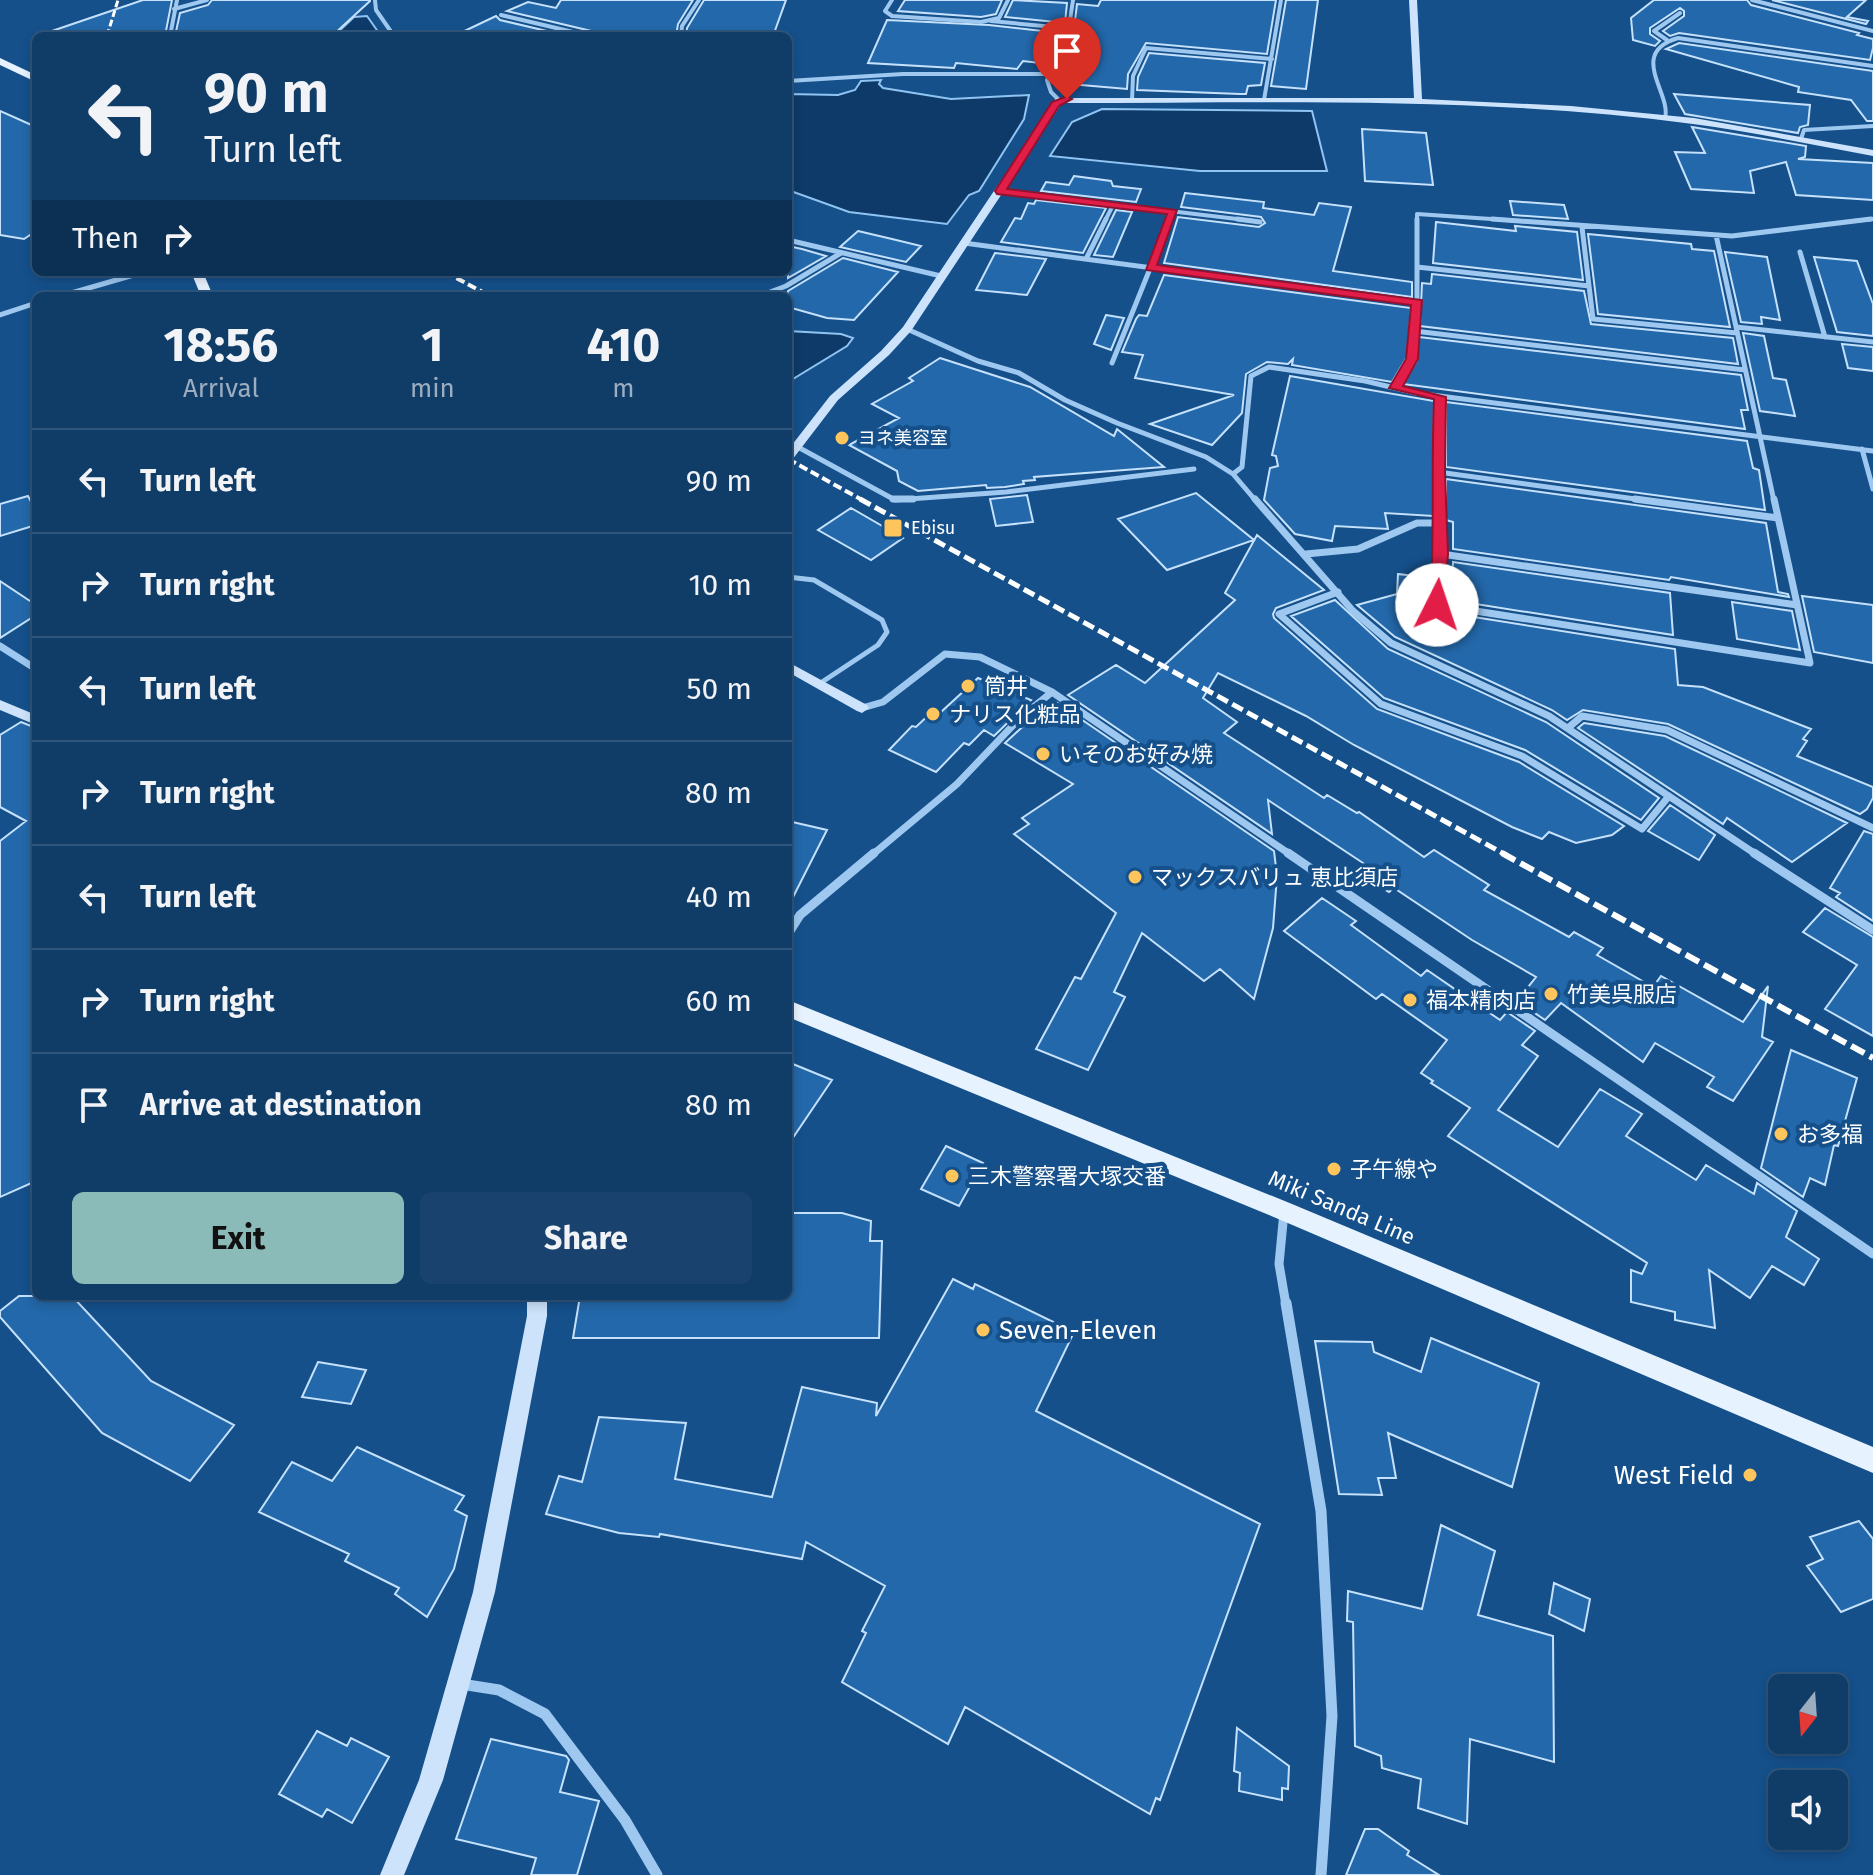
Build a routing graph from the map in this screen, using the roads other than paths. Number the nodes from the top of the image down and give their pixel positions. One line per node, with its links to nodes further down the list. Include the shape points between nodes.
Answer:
1 (177, 0): 11 (street)
2 (207, 0): 11 (street)
3 (375, 0): 18 (street)
4 (699, 0): 20 (street)
5 (892, 0): 14 (street, via 885,11 892,16)
6 (1008, 0): 14 (street, via 999,18)
7 (1073, 0): 15 (street, via 1069,27)
8 (1281, 0): 22 (street)
9 (1413, 0): 31 (street)
10 (1752, 0): 16 (street)
11 (174, 9): 17 (street)
12 (1680, 13): 21 (street, via 1654,31)
13 (501, 15): 19 (street)
14 (991, 21): 15 (street)
15 (1064, 28): 25 (street, via 1067,32)
16 (1873, 31)
17 (171, 32)
18 (391, 32)
19 (573, 32)
20 (681, 32)
21 (1667, 40): 24 (street); 32 (street, via 1654,64 1655,83 1667,105)
22 (1272, 59): 29 (street, via 1146,48 1133,76); 30 (street)
23 (0, 61): 26 (main road)
24 (1873, 66)
25 (1049, 74): 27 (street); 28 (street, via 1051,92)
26 (32, 77)
27 (792, 81)
28 (1059, 100): 29 (street); 36 (street)
29 (1132, 100): 30 (street)
30 (1264, 100): 31 (street)
31 (1418, 101): 32 (street)
32 (1665, 118): 34 (street)
33 (1873, 126): 34 (street, via 1804,130)
34 (1801, 139): 35 (street)
35 (1873, 153)
36 (1001, 191): 37 (street); 44 (street)
37 (1113, 205): 38 (street); 47 (street)
38 (1173, 212): 40 (street); 48 (street)
39 (1873, 219): 42 (street, via 1751,236)
40 (1260, 222)
41 (1582, 227): 42 (street); 49 (street, via 1417,214); 52 (street)
42 (1716, 235): 59 (street)
43 (792, 241): 46 (street)
44 (964, 243): 47 (street); 51 (street)
45 (1800, 252): 61 (street)
46 (841, 253): 51 (street); 54 (street)
47 (1086, 259): 48 (street)
48 (1150, 267): 55 (street); 63 (street)
49 (1417, 267): 52 (street); 55 (street)
50 (130, 276): 53 (street)
51 (941, 276): 58 (street)
52 (1589, 286): 59 (street, via 1593,319)
53 (75, 292)
54 (770, 292)
55 (1417, 303): 60 (street)
56 (32, 304): 57 (street)
57 (0, 315)
58 (907, 329): 68 (street, via 834,398); 74 (street, via 1019,373 1065,400 1206,457)
59 (1737, 330): 61 (street); 64 (street)
60 (1414, 331): 64 (street); 65 (street, via 1412,359)
61 (1825, 337): 62 (street)
62 (1873, 342)
63 (1112, 363)
64 (1745, 370): 67 (street)
65 (1395, 388): 66 (street); 74 (street, via 1269,367 1251,376 1242,467)
66 (1440, 397): 67 (street); 73 (street)
67 (1760, 436): 69 (street); 76 (street)
68 (796, 446): 71 (street); 72 (street, via 895,500)
69 (1862, 449): 70 (street); 75 (street)
70 (1873, 451)
71 (792, 452)
72 (1194, 469)
73 (1438, 472): 76 (street); 77 (street)
74 (1233, 474): 78 (street)
75 (1873, 489)
76 (1778, 518): 82 (street)
77 (1440, 523): 78 (street, via 1417,523 1358,549); 79 (street)
78 (1306, 554): 81 (street)
79 (1441, 554): 82 (street); 82 (street, via 1437,605 1810,663)
80 (792, 577): 86 (lane, via 814,580 882,620 887,632 878,645)
81 (1338, 592): 91 (street, via 1391,643); 92 (street, via 1279,614 1381,704 1522,756 1642,829)
82 (1797, 605)
83 (0, 646): 84 (street)
84 (32, 666)
85 (792, 669): 86 (street)
86 (817, 685): 89 (street)
87 (1052, 692): 89 (street, via 980,657 945,654 883,702); 94 (street, via 957,784 800,915); 98 (street)
88 (0, 705): 90 (street)
89 (862, 708)
90 (32, 718)
91 (1568, 728): 92 (street); 93 (street, via 1582,716 1667,730)
92 (1669, 796): 95 (street)
93 (1873, 828)
94 (792, 928)
95 (1873, 930)
96 (792, 1010): 97 (main road, Miki Sanda Line)
97 (1284, 1211): 100 (main road, Miki Sanda Line); 104 (street, via 1279,1264 1323,1542 1332,1716)
98 (1873, 1254)
99 (537, 1300): 101 (street, via 484,1592)
100 (1873, 1460)
101 (458, 1683): 102 (street, via 431,1780); 103 (street, via 499,1690 545,1714 625,1820)
102 (392, 1875)
103 (657, 1875)
104 (1321, 1875)

